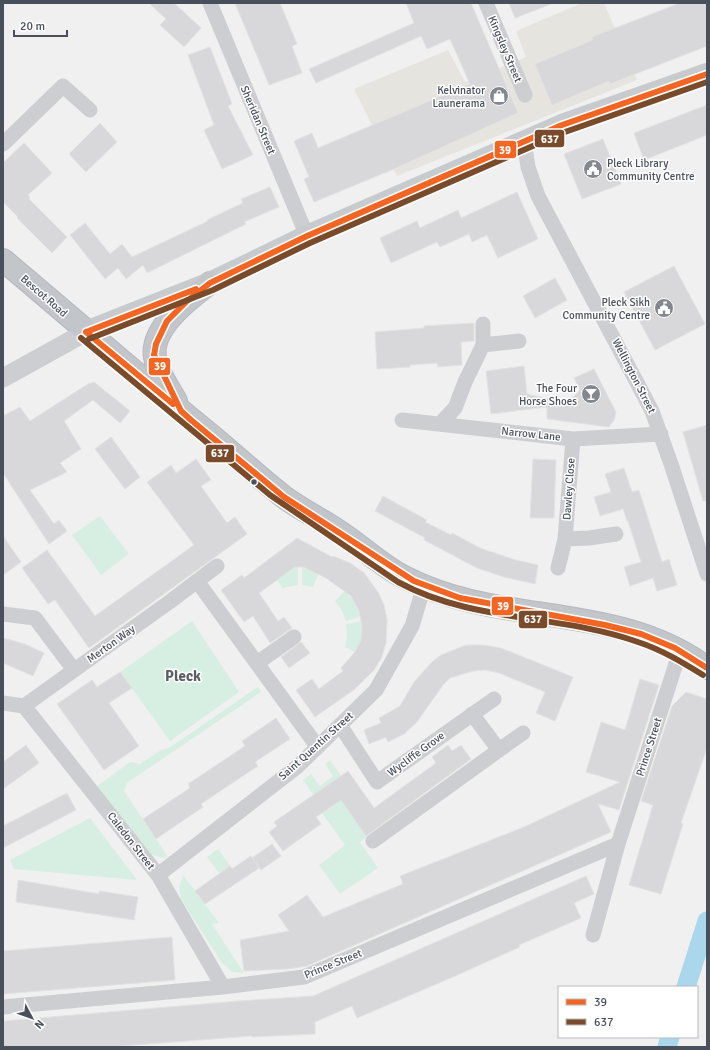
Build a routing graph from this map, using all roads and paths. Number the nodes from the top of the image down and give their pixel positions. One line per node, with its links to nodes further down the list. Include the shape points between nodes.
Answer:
1 (210, 3): 8 (street, Sheridan Street)
2 (486, 3): 4 (street, Kingsley Street)
3 (707, 74): 6 (main road, via 562,125)
4 (525, 95)
5 (90, 110): 7 (street, via 63,86)
6 (524, 142): 8 (main road); 19 (street, Wellington Street, via 528,167 538,196 612,333)
7 (3, 144)
8 (307, 236): 10 (main road)
9 (3, 260): 12 (highway, Bescot Road)
10 (210, 283): 12 (main road); 16 (highway, via 167,321 156,344 154,355 157,364)
11 (483, 324): 14 (street)
12 (86, 332): 15 (street); 16 (highway, Bescot Road)
13 (519, 342): 14 (street)
14 (483, 345): 18 (street, via 455,408)
15 (3, 378)
16 (181, 411): 27 (highway, Bescot Road, via 283,496 343,534 394,571)
17 (402, 420): 18 (street, Narrow Lane)
18 (440, 424): 20 (street, Narrow Lane)
19 (661, 434): 20 (street, Narrow Lane); 25 (street, Wellington Street)
20 (573, 439): 22 (street, Dawley Close)
21 (616, 534): 22 (street)
22 (565, 539): 24 (street, Dawley Close)
23 (217, 566): 26 (street, Merton Way)
24 (558, 568)
25 (707, 574)
26 (197, 581): 31 (street); 33 (street, Merton Way)
27 (424, 586): 30 (highway, Bescot Road, via 464,599 521,611 609,624 647,636); 38 (street, Saint Quentin Street, via 412,626 376,690)
28 (3, 614): 33 (street, via 35,618)
29 (294, 637): 31 (street)
30 (680, 651): 32 (highway, Bescot Road); 43 (street, Prince Street)
31 (257, 663): 40 (street)
32 (707, 668)
33 (74, 670): 36 (street, Merton Way)
34 (494, 699): 37 (street, Wycliffe Grove)
35 (3, 703): 36 (street)
36 (24, 706): 44 (street, Caledon Street)
37 (472, 714): 38 (street, Wycliffe Grove, via 377,782); 41 (street)
38 (340, 725): 40 (street, Saint Quentin Street)
39 (523, 733): 41 (street)
40 (317, 746): 44 (street, Saint Quentin Street, via 298,766)
41 (499, 750): 42 (street)
42 (372, 841)
43 (618, 844): 45 (street, Prince Street); 46 (street, Prince Street, via 304,977)
44 (158, 875): 46 (street, Caledon Street)
45 (593, 935)
46 (223, 987): 47 (street, Prince Street)
47 (3, 1006)

